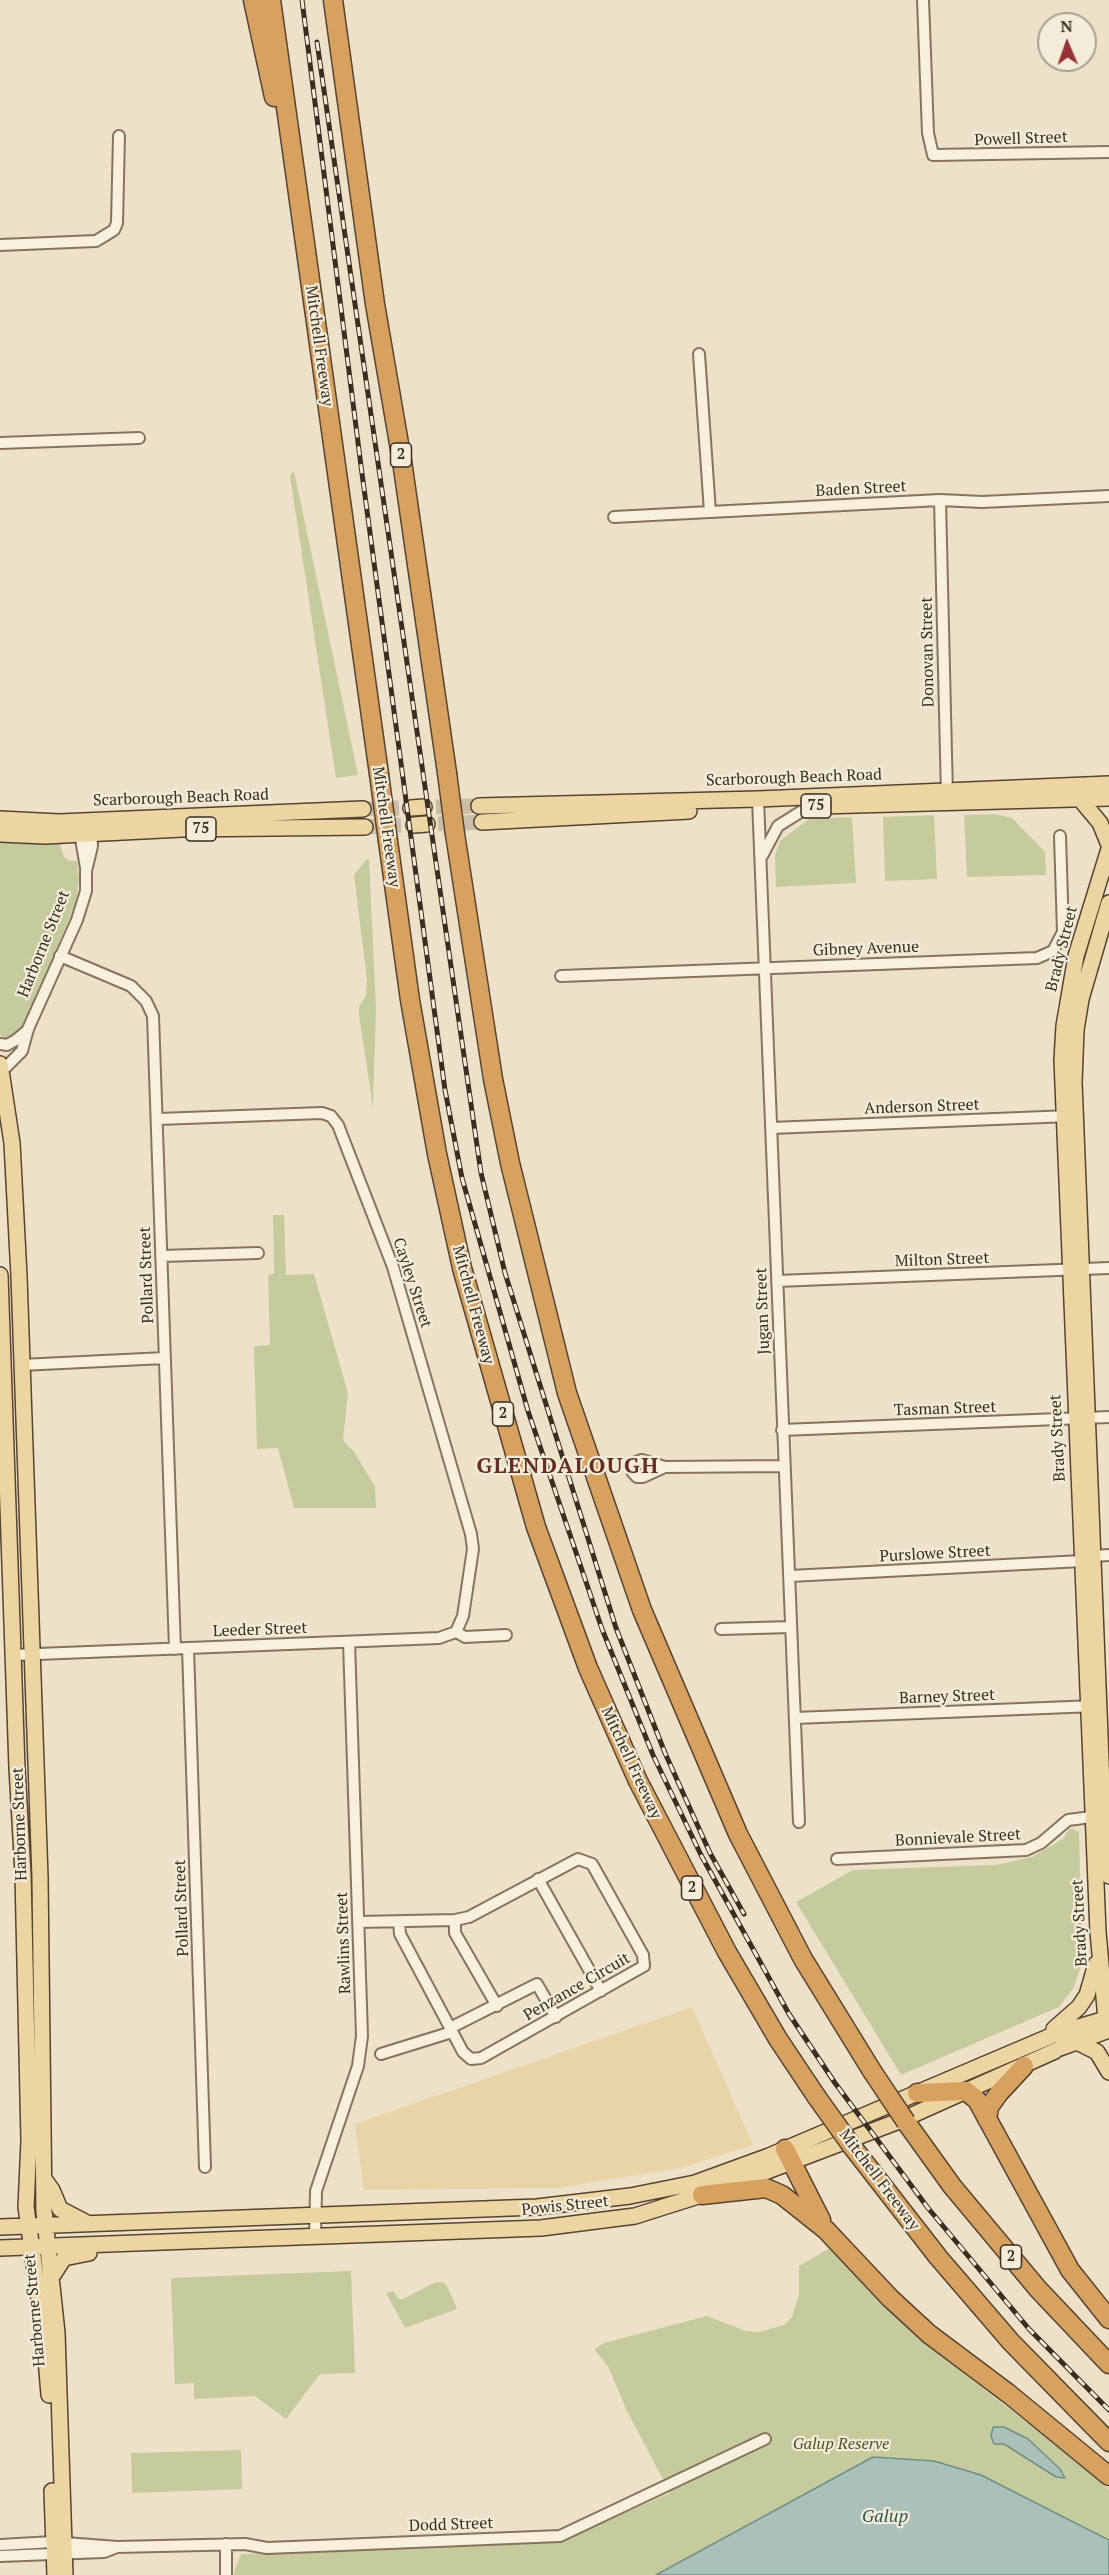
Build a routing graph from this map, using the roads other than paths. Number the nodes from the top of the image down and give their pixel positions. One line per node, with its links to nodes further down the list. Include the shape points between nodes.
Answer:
1 (253, 0): 7 (highway)
2 (271, 0): 7 (highway, Mitchell Freeway / 2)
3 (333, 0): 114 (highway, 2, bridge, via 486,1037 510,1163 567,1393 642,1610 733,1823 803,1959 921,2144 1038,2289)
4 (923, 0): 6 (street, Powell Street, via 928,133 933,155)
5 (119, 136): 8 (street, via 114,230 96,241)
6 (1109, 152)
7 (304, 236): 116 (highway, Mitchell Freeway / 2, bridge, via 410,1000 437,1154 462,1268 539,1537 588,1668 638,1781 727,1952 778,2039 868,2168 938,2257 1011,2342)
8 (0, 245)
9 (699, 354): 14 (street)
10 (140, 438): 11 (street)
11 (0, 442)
12 (1109, 496): 13 (street, Baden Street)
13 (940, 500): 14 (street, Baden Street); 17 (street, Donovan Street)
14 (710, 512): 15 (street, Baden Street)
15 (614, 517)
16 (1109, 784): 17 (main road, Scarborough Beach Road / 75)
17 (947, 796): 19 (main road, Scarborough Beach Road / 75); 20 (main road, Scarborough Beach Road / 75); 22 (main road, Scarborough Beach Road / 75)
18 (1109, 798): 19 (main road, Scarborough Beach Road / 75)
19 (1080, 799): 30 (main road, via 1100,823)
20 (758, 803): 21 (main road, Scarborough Beach Road / 75); 22 (main road, Scarborough Beach Road / 75); 25 (main road, Scarborough Beach Road / 75); 31 (street, Jugan Street)
21 (479, 806)
22 (810, 806): 31 (street, via 778,826)
23 (363, 809): 26 (main road, Scarborough Beach Road / 75)
24 (0, 819): 26 (main road, Scarborough Beach Road / 75)
25 (482, 822)
26 (85, 827): 27 (main road, Scarborough Beach Road / 75); 28 (main road, Scarborough Beach Road / 75); 33 (street, Harborne Street, via 92,846 86,891)
27 (365, 827)
28 (0, 834)
29 (1060, 836): 34 (street, Gibney Avenue, via 1064,932 1053,951 1037,958)
30 (1109, 847): 39 (main road, Brady Street, via 1069,989 1062,1060)
31 (760, 860): 34 (street, Jugan Street)
32 (1109, 903): 39 (main road, Brady Street, via 1084,985)
33 (60, 956): 36 (street, Harborne Street); 40 (street, Pollard Street, via 131,986 146,1001 154,1026)
34 (767, 968): 35 (street, Gibney Avenue); 41 (street, Jugan Street)
35 (561, 976)
36 (28, 1029): 37 (street, via 7,1045); 38 (street, Harborne Street, via 22,1051)
37 (0, 1044)
38 (1, 1068): 49 (main road, Harborne Street, via 12,1143)
39 (1069, 1116): 41 (street, Anderson Street); 45 (main road, Brady Street)
40 (158, 1119): 43 (street, Pollard Street); 64 (street, Cayley Street, via 322,1113 338,1125 393,1267 471,1533 473,1549 463,1616)
41 (771, 1128): 47 (street, Jugan Street)
42 (258, 1253): 43 (street)
43 (161, 1256): 50 (street, Pollard Street)
44 (1109, 1268): 45 (street, Milton Street)
45 (1075, 1270): 47 (street, Milton Street); 53 (main road, Brady Street)
46 (0, 1275): 48 (main road, Harborne Street)
47 (777, 1281): 54 (street, Jugan Street)
48 (0, 1303): 49 (street); 56 (main road, Harborne Street)
49 (19, 1303): 51 (main road, Harborne Street)
50 (165, 1358): 51 (street); 68 (street, Pollard Street)
51 (21, 1365): 55 (main road, Harborne Street)
52 (1109, 1417): 53 (street, Tasman Street)
53 (1081, 1418): 54 (street, Tasman Street); 60 (main road, Brady Street)
54 (782, 1430): 57 (street, Jugan Street)
55 (25, 1449): 56 (main road); 69 (main road, Harborne Street)
56 (6, 1450): 70 (main road, Harborne Street)
57 (784, 1466): 58 (street); 61 (street, Jugan Street)
58 (665, 1467)
59 (1109, 1555): 60 (street, Purslowe Street)
60 (1088, 1558): 61 (street, Purslowe Street); 71 (main road, Brady Street)
61 (790, 1576): 62 (street, Jugan Street)
62 (791, 1627): 63 (street); 72 (street, Jugan Street)
63 (721, 1629)
64 (456, 1632): 65 (street, Leeder Street, via 465,1637); 66 (street, Leeder Street, via 439,1638)
65 (506, 1635)
66 (349, 1642): 67 (street, Leeder Street); 81 (street, Rawlins Street)
67 (188, 1648): 68 (street, Leeder Street); 98 (street, Pollard Street)
68 (175, 1649): 69 (street, Leeder Street)
69 (32, 1654): 70 (street, Leeder Street); 73 (main road, Harborne Street)
70 (13, 1655): 74 (main road, Harborne Street)
71 (1094, 1706): 72 (street, Barney Street); 75 (main road, Brady Street)
72 (795, 1718): 76 (street, Jugan Street)
73 (37, 1767): 74 (main road); 99 (main road, Harborne Street, via 45,2075)
74 (17, 1768): 104 (main road, Harborne Street, via 23,1874)
75 (1100, 1816): 77 (street, Bonnievale Street, via 1068,1820 1041,1843 1026,1850); 78 (main road, Brady Street); 83 (main road, Brady Street)
76 (799, 1822)
77 (837, 1859)
78 (1109, 1876)
79 (538, 1879): 80 (street, Penzance Circuit, via 469,1917); 84 (street); 84 (street, Penzance Circuit, via 578,1859 592,1864 643,1955 644,1966)
80 (455, 1920): 82 (street, Penzance Circuit); 85 (street, via 455,1933)
81 (358, 1922): 82 (street, Penzance Circuit); 101 (street, Rawlins Street, via 362,2050 316,2191)
82 (399, 1922): 88 (street, Penzance Circuit, via 400,1934)
83 (1099, 1944): 87 (main road, Brady Street); 89 (main road, via 1087,1995)
84 (601, 1992): 86 (street, Penzance Circuit)
85 (497, 2006): 86 (street, via 537,1984); 88 (street)
86 (556, 2017): 88 (street, Penzance Circuit, via 481,2058 471,2059 463,2052)
87 (1107, 2024): 89 (main road, Powis Street); 90 (main road, Powis Street)
88 (451, 2030): 91 (street)
89 (1054, 2038): 90 (main road, Powis Street); 92 (main road, Powis Street); 95 (main road, Powis Street, via 1035,2042)
90 (1077, 2042): 93 (main road, via 1097,2052)
91 (381, 2054)
92 (1024, 2066): 94 (main road, Powis Street); 96 (highway, via 989,2107)
93 (1109, 2073)
94 (966, 2091): 95 (highway); 96 (highway, via 977,2100); 97 (main road, Powis Street, via 900,2121)
95 (917, 2093): 97 (main road, Powis Street)
96 (987, 2119): 113 (highway, via 1070,2270)
97 (788, 2156): 100 (main road, Powis Street); 101 (main road, Powis Street, via 695,2183 579,2204); 106 (highway)
98 (206, 2168)
99 (43, 2179): 102 (main road, via 60,2209); 103 (main road, Harborne Street)
100 (702, 2195): 106 (highway, via 766,2188 782,2195); 107 (main road, Powis Street, via 634,2216 548,2228)
101 (314, 2215): 102 (main road, Powis Street); 107 (street, Rawlins Street)
102 (87, 2223): 103 (main road, Powis Street)
103 (46, 2225): 104 (main road, Powis Street); 109 (main road, Harborne Street)
104 (28, 2226): 105 (main road, Powis Street); 110 (main road, Harborne Street)
105 (0, 2227)
106 (826, 2230): 117 (highway, via 929,2334)
107 (315, 2236): 108 (main road, Powis Street)
108 (117, 2244): 109 (main road, Powis Street); 112 (main road, via 96,2253 64,2258)
109 (47, 2246): 110 (main road, Powis Street); 112 (main road, Harborne Street)
110 (30, 2247): 111 (main road, Powis Street); 120 (main road, Harborne Street, via 44,2334)
111 (0, 2248)
112 (51, 2278): 120 (main road, Harborne Street, via 57,2333)
113 (1109, 2319)
114 (1109, 2364)
115 (765, 2439): 118 (street, Dodd Street, via 560,2536 267,2548)
116 (1109, 2442)
117 (1109, 2476)
118 (226, 2544): 120 (street, Dodd Street); 124 (street)
119 (0, 2545): 120 (street, Dodd Street)
120 (59, 2548): 121 (street, Dodd Street); 122 (main road, Harborne Street); 123 (main road, Harborne Street)
121 (0, 2556)
122 (54, 2575)
123 (65, 2575)
124 (226, 2575)

